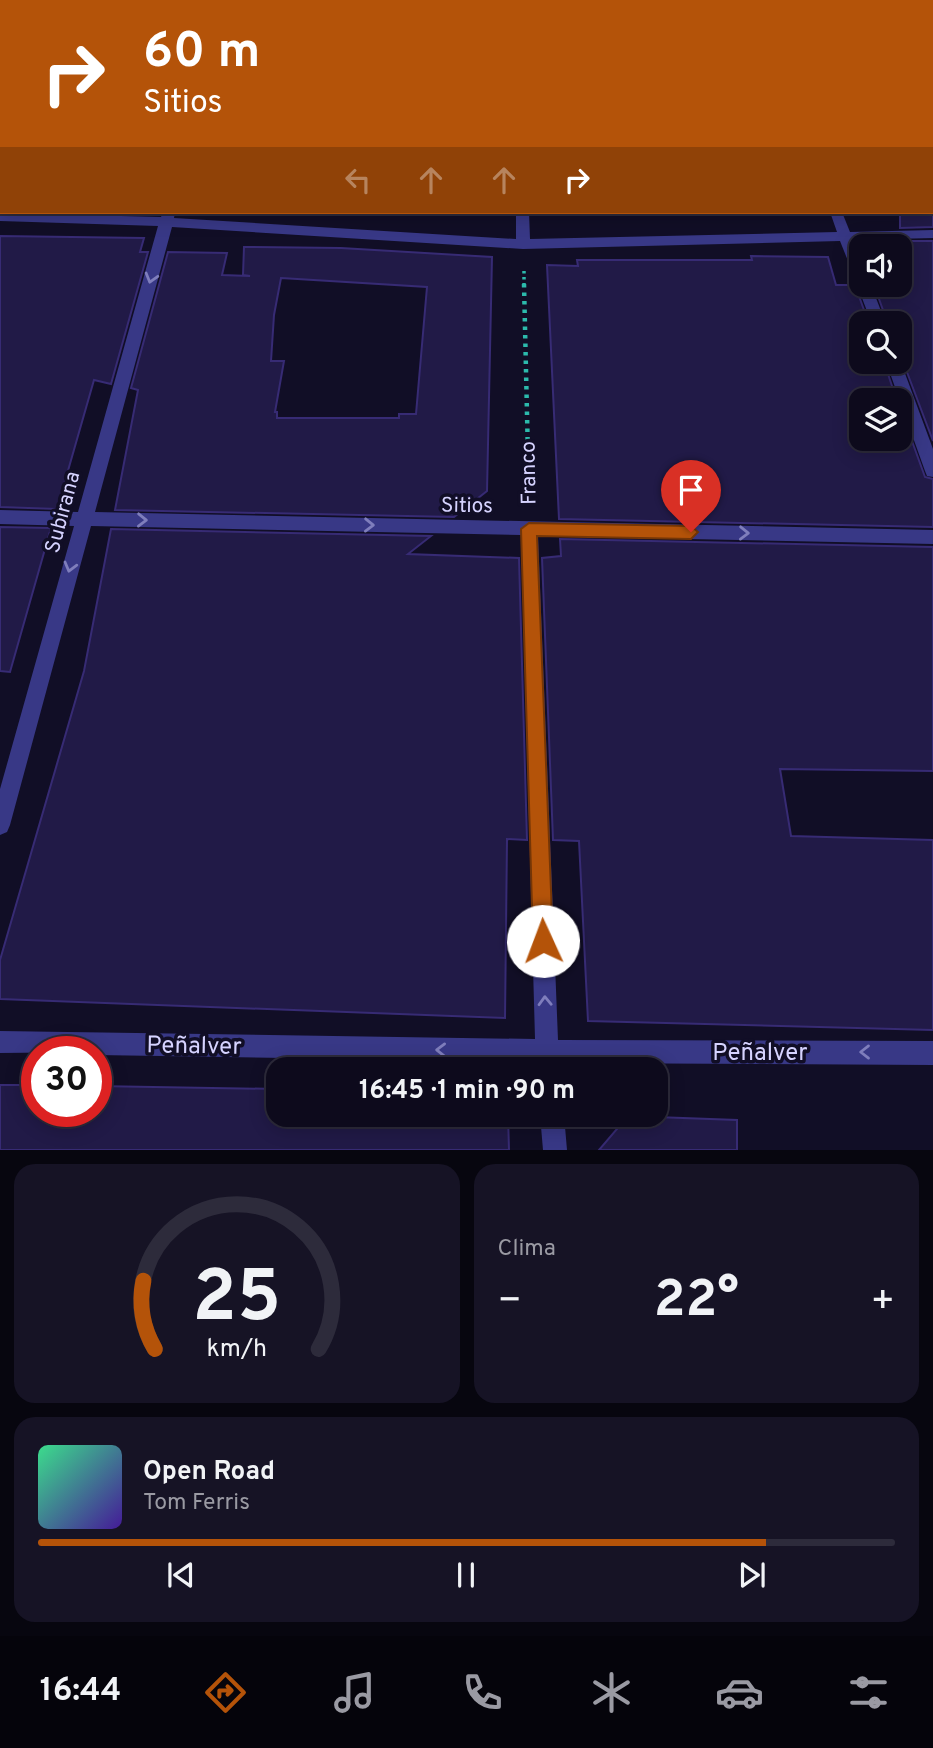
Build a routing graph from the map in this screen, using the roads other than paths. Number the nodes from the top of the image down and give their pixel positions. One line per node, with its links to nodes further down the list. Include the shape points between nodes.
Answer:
1 (522, 214): 7 (street)
2 (837, 214): 6 (street)
3 (0, 217): 4 (street)
4 (168, 217): 7 (street); 12 (street, Subirana, one-way to 12)
5 (933, 234): 6 (street)
6 (846, 236): 7 (street); 8 (street)
7 (523, 244)
8 (849, 244)
9 (897, 374): 10 (street)
10 (933, 471)
11 (0, 517): 12 (street, Sitios)
12 (83, 519): 13 (street, Sitios, one-way to 13); 15 (street, Subirana, one-way to 15)
13 (529, 529): 14 (street, Sitios, one-way to 14); 19 (street, Franco, one-way to 13)
14 (933, 537)
15 (0, 825)
16 (0, 1042): 18 (street, Peñalver, one-way to 16)
17 (933, 1052): 20 (street, Peñalver, one-way to 20)
18 (456, 1057)
19 (547, 1057)
20 (668, 1057)
21 (553, 1127): 22 (street)
22 (555, 1150)

